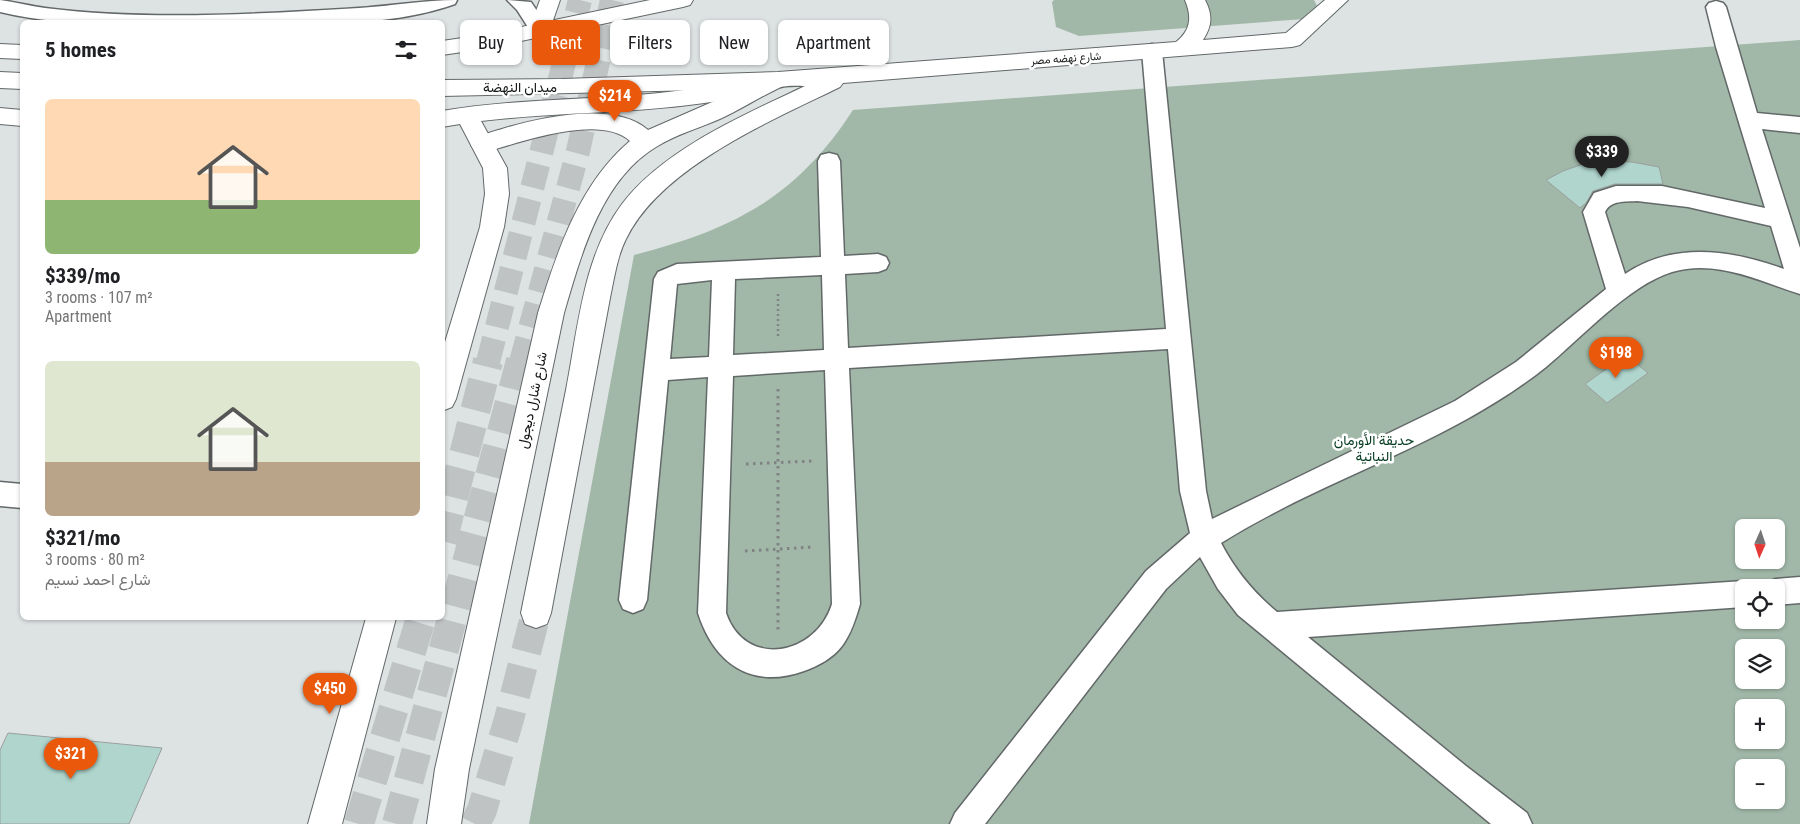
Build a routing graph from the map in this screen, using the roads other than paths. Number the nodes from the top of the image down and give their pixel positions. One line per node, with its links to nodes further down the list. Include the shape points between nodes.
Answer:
1 (448, 0): 7 (street, via 420,8 348,15 205,20 39,15)
2 (516, 0): 9 (street)
3 (550, 0): 10 (main road)
4 (683, 0): 11 (main road)
5 (1195, 0): 14 (main road, via 1201,16 1200,29)
6 (1338, 0): 14 (main road, شارع نهضه مصر, via 1292,40)
7 (0, 6)
8 (1716, 7): 26 (street)
9 (533, 20)
10 (543, 20)
11 (586, 20)
12 (532, 31): 13 (main road)
13 (445, 47)
14 (1181, 49): 16 (main road, شارع نهضه مصر)
15 (0, 50): 17 (main road)
16 (1152, 51): 18 (main road, شارع نهضه مصر); 37 (street)
17 (20, 52)
18 (846, 75): 20 (main road, شارع نهضه مصر); 49 (main road, via 729,132 652,187 616,235 605,262 597,298)
19 (0, 80): 21 (main road)
20 (778, 80): 22 (main road, ميدان النهضة); 24 (main road, via 683,98 516,108); 28 (main road, شارع شارل ديجول)
21 (20, 81)
22 (445, 88)
23 (0, 116): 25 (main road)
24 (454, 117): 29 (main road)
25 (20, 118)
26 (1748, 120): 27 (street); 31 (street)
27 (1800, 124)
28 (646, 142): 29 (main road, via 640,133 626,125 587,123 531,128 501,135); 53 (main road, شارع شارل ديجول, via 620,167 592,209 566,264 551,313 452,769)
29 (483, 145): 41 (main road, via 495,168 497,194 492,227)
30 (829, 162): 33 (street)
31 (1780, 220): 35 (street); 36 (street, via 1652,194 1609,196 1601,200 1594,212)
32 (878, 263): 33 (street)
33 (833, 265): 34 (street); 38 (street)
34 (724, 271): 39 (street); 40 (street, via 677,273 666,279)
35 (1800, 284): 36 (street, via 1759,268 1722,261 1687,261 1657,268)
36 (1619, 292): 44 (street, via 1514,377 1456,414)
37 (1179, 338): 38 (street); 44 (street, via 1194,498)
38 (837, 359): 39 (street); 39 (street, via 846,604 840,623 828,640 811,654 791,662 769,663 749,658 731,648 718,632 712,613)
39 (720, 366): 40 (street)
40 (656, 370): 48 (street)
41 (445, 389)
42 (0, 494): 43 (street)
43 (20, 496)
44 (1203, 537): 51 (street, via 1229,584); 54 (street, via 1178,556 1156,580)
45 (1800, 590): 46 (street)
46 (1785, 591)
47 (1735, 595): 51 (street)
48 (633, 600)
49 (536, 613)
50 (380, 620): 52 (main road)
51 (1270, 626): 55 (street)
52 (325, 824)
53 (444, 824)
54 (966, 824)
55 (1516, 824)

